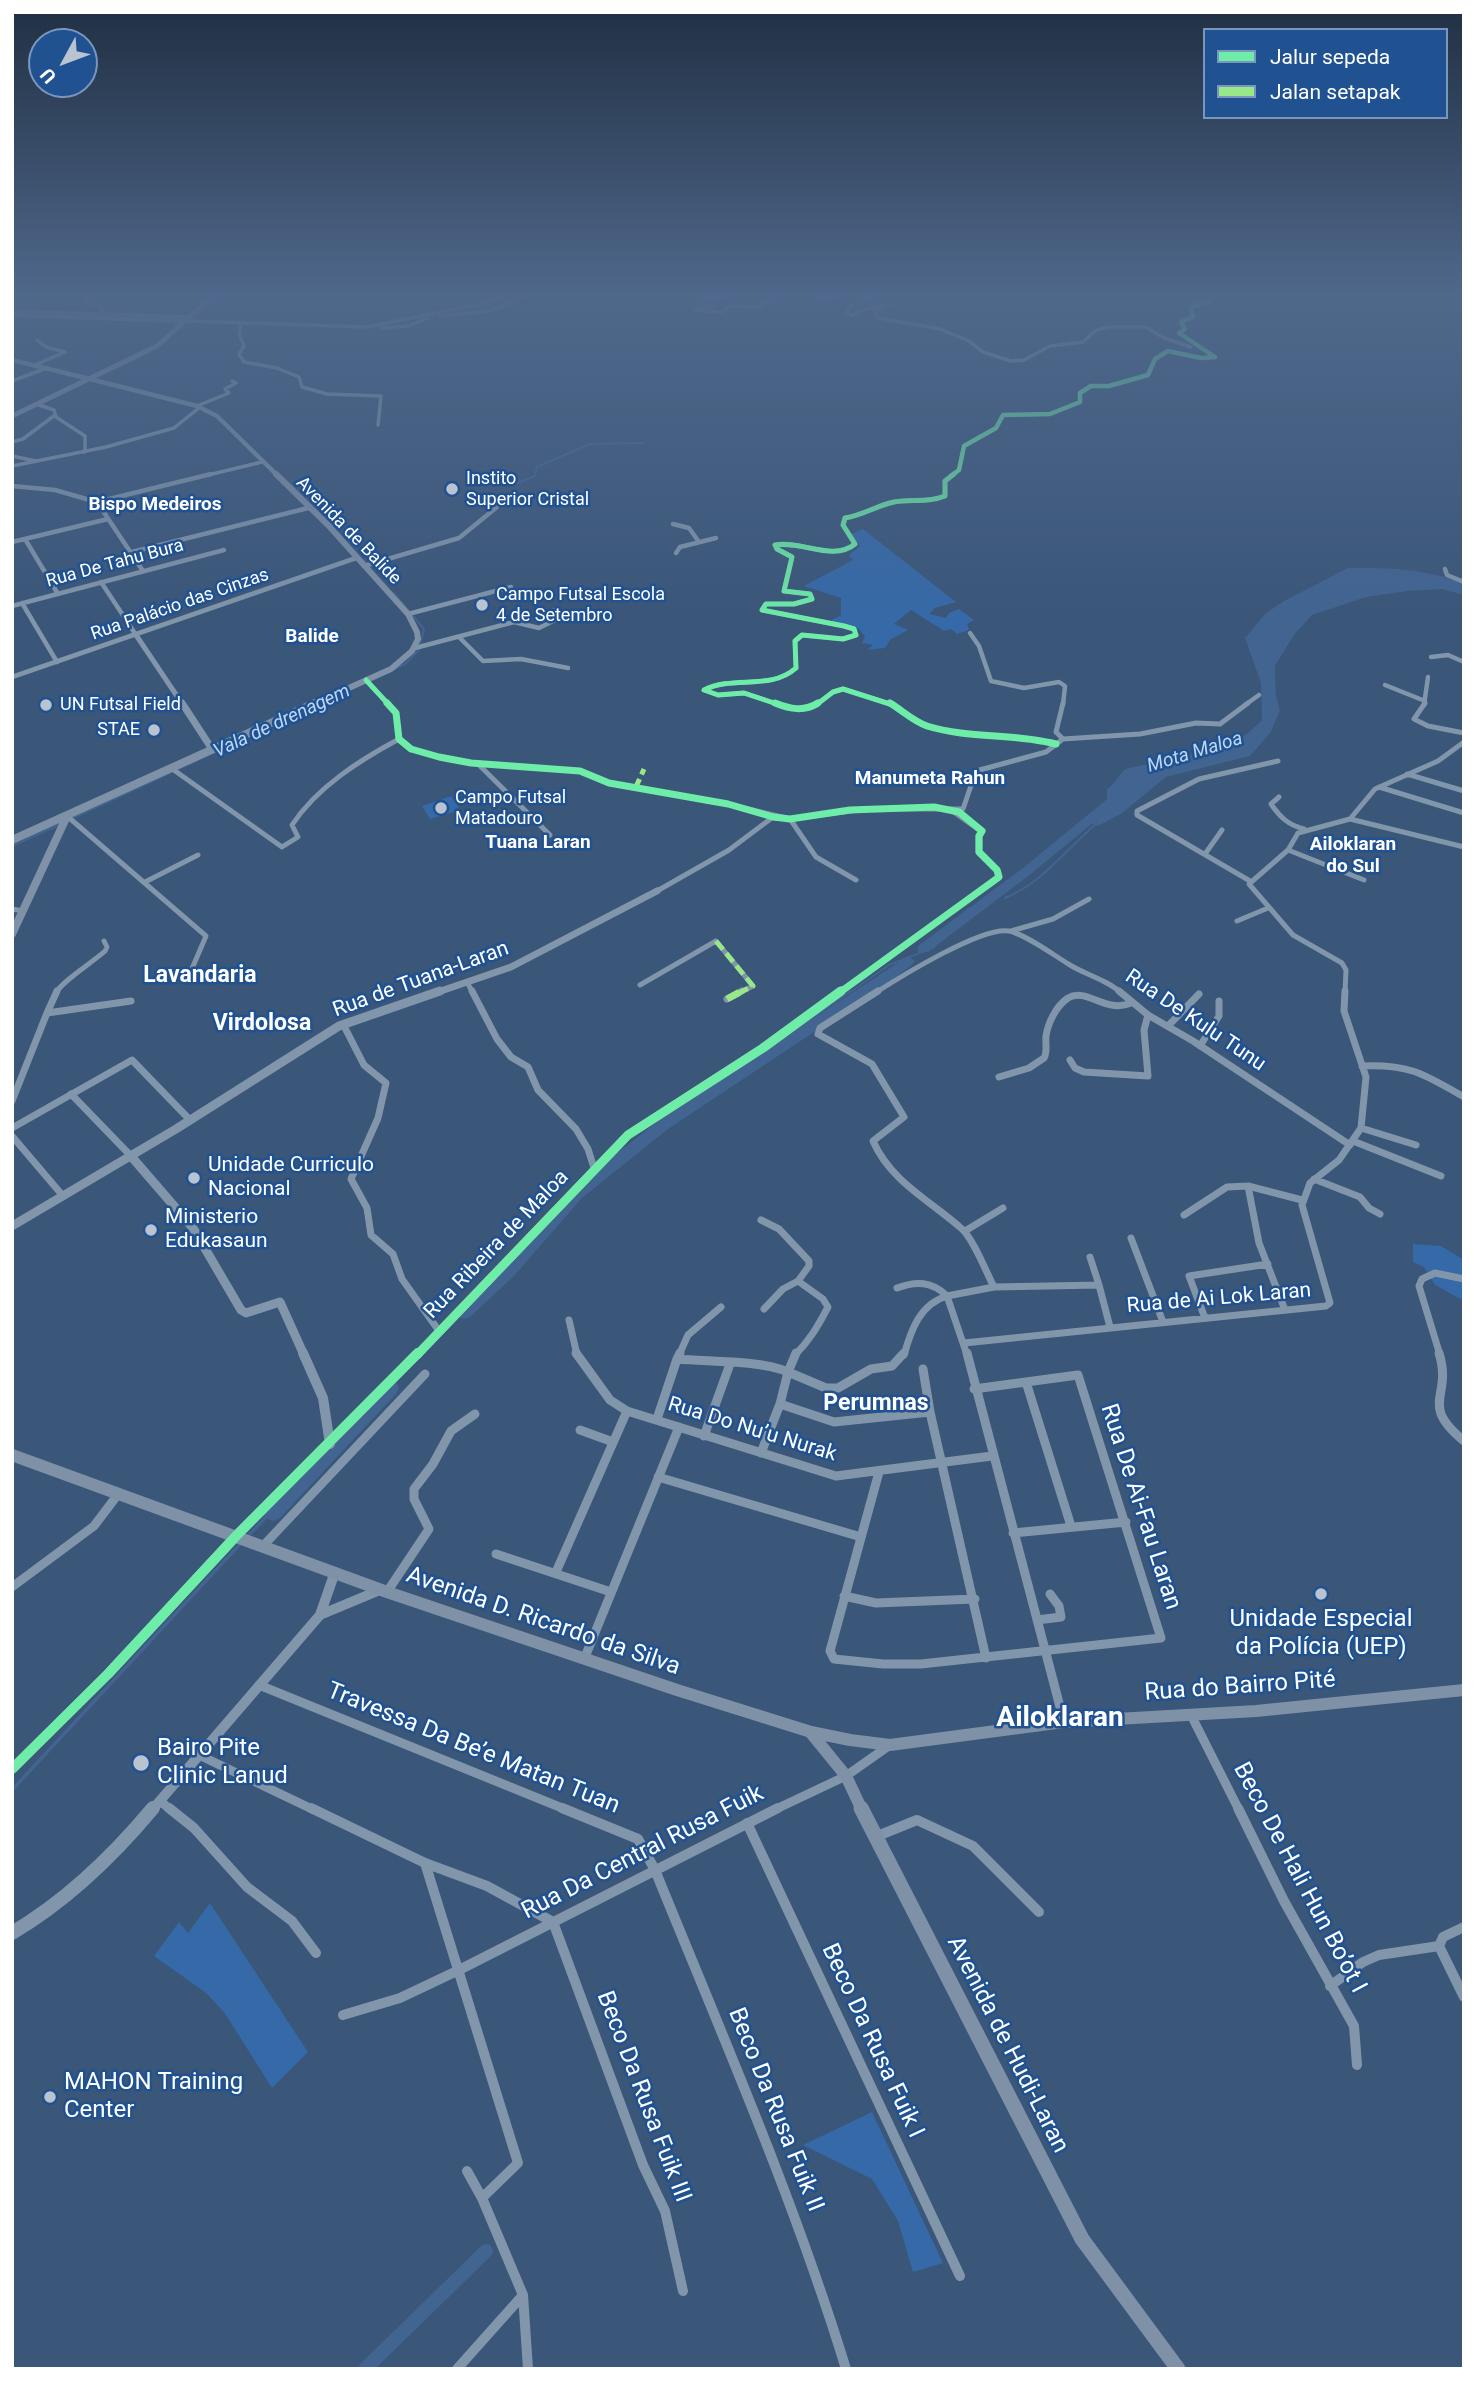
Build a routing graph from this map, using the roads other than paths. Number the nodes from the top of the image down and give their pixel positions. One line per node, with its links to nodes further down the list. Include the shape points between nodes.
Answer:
1 (37, 404): 9 (main road)
2 (187, 404): 7 (main road, Avenida de Balide)
3 (204, 404): 7 (street)
4 (380, 404): 10 (street)
5 (1076, 404): 60 (street, via 1044,416 1003,415 996,428 968,439 957,456 959,470 946,481 945,496 892,502 845,518 843,525 855,544 848,550 831,552 787,542 775,545 792,556 784,591 813,596 794,604 766,604 762,610 844,625 856,635 847,639 802,635 796,641 796,668 785,676 730,681 704,690 712,695 746,693 797,709 814,707 842,689 887,702 938,729 1023,736)
6 (39, 405): 8 (street, via 54,410)
7 (198, 407): 12 (street, via 180,426); 15 (main road, Avenida de Balide, via 223,420)
8 (55, 415): 11 (street, via 22,441); 12 (street, via 85,436)
9 (12, 416)
10 (378, 425)
11 (12, 442)
12 (85, 452): 14 (street)
13 (12, 456): 14 (street)
14 (37, 461): 16 (street)
15 (262, 462): 18 (street); 20 (main road, Avenida de Balide)
16 (12, 466)
17 (12, 486): 18 (street, via 75,493)
18 (97, 502): 21 (street)
19 (497, 507): 31 (street, via 459,538)
20 (308, 508): 28 (street); 30 (main road, Avenida de Balide)
21 (108, 519): 24 (street); 28 (street)
22 (673, 524): 26 (street, via 689,528)
23 (716, 538): 26 (street)
24 (25, 539): 25 (street); 37 (street)
25 (12, 542)
26 (699, 542): 29 (street, via 680,547)
27 (224, 550): 33 (street, Rua De Tahu Bura)
28 (132, 552): 33 (street)
29 (676, 553)
30 (356, 558): 31 (main road, Avenida de Balide); 43 (street, Rua Palácio das Cinzas)
31 (367, 565): 41 (main road, Avenida de Balide)
32 (1444, 569): 35 (street)
33 (143, 570): 34 (street, Rua De Tahu Bura)
34 (101, 582): 37 (street, Rua De Tahu Bura); 43 (street)
35 (1464, 582)
36 (511, 587): 41 (street)
37 (58, 594): 38 (street, Rua De Tahu Bura)
38 (22, 603): 39 (street, Rua De Tahu Bura); 47 (street)
39 (12, 606)
40 (555, 610): 44 (street, via 563,616 539,628 513,622)
41 (408, 614): 45 (main road, Avenida de Balide, via 419,630)
42 (970, 633): 58 (street, via 991,681 1024,688 1059,682 1065,686 1056,732)
43 (136, 635): 47 (street, Rua Palácio das Cinzas); 61 (street)
44 (460, 638): 45 (street); 49 (street, via 484,661 521,659)
45 (415, 648): 52 (main road)
46 (1431, 657): 48 (street, via 1448,655)
47 (57, 662): 50 (street, Rua Palácio das Cinzas)
48 (1464, 662)
49 (568, 668)
50 (12, 677)
51 (1429, 677): 55 (street)
52 (369, 683): 57 (street, via 396,713); 61 (main road)
53 (1385, 685): 55 (street)
54 (1259, 695): 58 (street, via 1220,724)
55 (1425, 701): 56 (street, via 1414,717 1416,722)
56 (1464, 733)
57 (399, 739): 63 (street, via 424,754); 64 (street, via 360,760 308,806 292,825 298,837 282,847)
58 (1063, 739): 60 (street)
59 (1464, 742): 65 (street, via 1438,761)
60 (1056, 744): 69 (street, via 1046,752 976,771 969,802)
61 (212, 749): 64 (main road)
62 (1278, 761): 81 (street, via 1199,779 1137,811)
63 (477, 764): 72 (street, via 580,771 609,783); 77 (street)
64 (171, 768): 71 (main road)
65 (1406, 773): 66 (street); 67 (street)
66 (1379, 787): 70 (street); 74 (street)
67 (1464, 791)
68 (1279, 797): 75 (street, via 1271,804 1279,817)
69 (954, 811): 73 (street, via 866,808); 122 (street, Rua Ribeira de Maloa, via 982,831 979,852 999,877 763,1048 628,1135)
70 (1464, 813)
71 (67, 816): 78 (main road); 86 (street); 91 (main road)
72 (774, 817): 73 (street); 87 (street, Rua de Tuana-Laran, via 729,850)
73 (790, 819): 83 (street, via 816,857)
74 (1350, 819): 75 (street); 79 (street)
75 (1305, 829): 80 (street)
76 (1222, 830): 81 (street)
77 (550, 835)
78 (12, 841)
79 (1464, 846)
80 (1288, 850): 84 (street); 85 (street)
81 (1205, 854): 85 (street)
82 (198, 855): 86 (street)
83 (856, 880)
84 (1364, 880)
85 (1250, 881): 89 (street)
86 (145, 882): 96 (street, via 206,936 189,965)
87 (657, 891): 97 (street, Rua de Tuana-Laran, via 525,961)
88 (1088, 899): 93 (street, via 1053,919)
89 (1268, 908): 92 (street); 110 (street, via 1293,935 1342,963 1346,970 1344,1011)
90 (12, 909): 91 (street)
91 (23, 911): 94 (main road)
92 (1237, 921)
93 (1011, 931): 103 (street, Rua De Kulu Tunu, via 1115,987); 133 (street, via 992,931 920,966 838,1015 818,1034 872,1064 904,1117 876,1138 877,1150 912,1192)
94 (12, 934)
95 (104, 941): 104 (street, via 105,951 60,984)
96 (188, 978)
97 (468, 984): 106 (street, Rua de Tuana-Laran); 122 (street, via 496,1039 527,1067 538,1090 576,1129)
98 (640, 985): 100 (street, via 716,941 753,986)
99 (1199, 993): 107 (street)
100 (727, 999)
101 (1219, 1000): 108 (street, via 1219,1016)
102 (131, 1001): 104 (street)
103 (1131, 1003): 105 (street, Rua De Kulu Tunu); 111 (street, via 1112,1008 1079,994 1072,996 1061,1004 1047,1030 1044,1059 1019,1073)
104 (47, 1013): 114 (street)
105 (1148, 1015): 107 (street, Rua De Kulu Tunu); 109 (street, via 1144,1030 1149,1076 1084,1072)
106 (343, 1024): 115 (street, Rua de Tuana-Laran); 150 (street, via 364,1068 386,1083 378,1118 351,1176 367,1208 371,1235 393,1254 402,1279)
107 (1168, 1026): 108 (street, Rua De Kulu Tunu)
108 (1200, 1046): 119 (street, Rua De Kulu Tunu)
109 (1070, 1060)
110 (1362, 1066): 113 (street, via 1416,1070); 117 (street, via 1366,1077)
111 (999, 1077)
112 (71, 1094): 115 (street, via 132,1060); 116 (street); 121 (street)
113 (1464, 1097)
114 (12, 1101)
115 (190, 1120): 121 (street, Rua de Tuana-Laran)
116 (12, 1128)
117 (1361, 1128): 119 (street); 120 (street)
118 (12, 1136): 126 (street)
119 (1351, 1143): 123 (street, Rua De Kulu Tunu); 124 (street, via 1339,1160)
120 (1416, 1145)
121 (130, 1156): 126 (street, Rua de Tuana-Laran); 169 (street, via 193,1228 241,1310 246,1313 280,1302 323,1398)
122 (594, 1168): 150 (street, Rua Ribeira de Maloa)
123 (1441, 1176)
124 (1314, 1180): 127 (street); 129 (street, via 1360,1197)
125 (1248, 1186): 127 (street); 130 (street, via 1227,1187); 136 (street, via 1259,1243)
126 (63, 1196): 132 (street, Rua de Tuana-Laran)
127 (1302, 1200): 145 (street, Rua de Ai Lok Laran, via 1331,1303)
128 (1003, 1208): 133 (street)
129 (1381, 1214)
130 (1184, 1215)
131 (761, 1220): 138 (street, via 779,1229 809,1261)
132 (12, 1226)
133 (965, 1231): 140 (street)
134 (1131, 1238): 148 (street)
135 (1090, 1257): 139 (street)
136 (1268, 1264): 145 (street); 146 (street, via 1189,1276)
137 (1464, 1279): 167 (street, via 1435,1273 1422,1279 1419,1286 1443,1366 1437,1404 1446,1426)
138 (798, 1281): 144 (street); 155 (street, via 828,1307 808,1342 789,1362)
139 (1099, 1285): 140 (street); 149 (street)
140 (994, 1287): 142 (street)
141 (897, 1288): 142 (street, via 920,1281)
142 (947, 1296): 151 (street); 155 (street, via 933,1300 912,1326 904,1354 892,1366 871,1369 838,1388 826,1388)
143 (721, 1307): 152 (street, via 688,1335)
144 (764, 1309)
145 (1285, 1310): 146 (street, Rua de Ai Lok Laran)
146 (1205, 1318): 148 (street, Rua de Ai Lok Laran)
147 (569, 1320): 160 (street, via 580,1360 610,1401)
148 (1163, 1322): 149 (street, Rua de Ai Lok Laran)
149 (1110, 1327): 151 (street, Rua de Ai Lok Laran)
150 (439, 1331): 169 (street, Rua Ribeira de Maloa)
151 (964, 1343): 158 (street)
152 (677, 1359): 153 (street); 163 (street)
153 (730, 1364): 155 (street, via 769,1364); 166 (street)
154 (923, 1369): 161 (street)
155 (788, 1372): 159 (street)
156 (425, 1374): 182 (street)
157 (1026, 1382): 158 (street, Rua De Ai-Fau Laran); 177 (street, Rua De Ai-Fau Laran, via 1078,1376); 178 (street)
158 (974, 1389): 172 (street)
159 (780, 1404): 161 (street, via 834,1422); 170 (street)
160 (627, 1411): 163 (street, Rua Do Nu’u Nurak); 168 (street)
161 (930, 1412): 173 (street)
162 (475, 1414): 187 (street, via 451,1431 416,1483 413,1495 429,1530)
163 (657, 1419): 164 (street, Rua Do Nu’u Nurak)
164 (679, 1427): 166 (street, Rua Do Nu’u Nurak); 175 (street)
165 (580, 1430): 168 (street)
166 (704, 1436): 170 (street, Rua Do Nu’u Nurak)
167 (1464, 1441)
168 (613, 1443): 185 (street)
169 (330, 1444): 181 (street, Rua Ribeira de Maloa)
170 (761, 1453): 174 (street, Rua Do Nu’u Nurak, via 836,1476)
171 (12, 1456): 176 (main road)
172 (992, 1456): 173 (street, Rua Do Nu’u Nurak); 179 (street)
173 (943, 1463): 174 (street, Rua Do Nu’u Nurak); 191 (street)
174 (879, 1472): 180 (street)
175 (658, 1477): 180 (street); 188 (street)
176 (119, 1493): 181 (main road); 186 (street, via 94,1527)
177 (1126, 1522): 178 (street); 194 (street, Rua De Ai-Fau Laran, via 1161,1638)
178 (1071, 1526): 179 (street)
179 (1013, 1533): 193 (street)
180 (861, 1537): 190 (street)
181 (238, 1539): 182 (main road, Avenida D. Ricardo da Silva); 204 (street, Rua Ribeira de Maloa)
182 (261, 1546): 184 (main road, Avenida D. Ricardo da Silva)
183 (496, 1554): 185 (street)
184 (335, 1572): 187 (main road, Avenida D. Ricardo da Silva); 192 (street)
185 (556, 1572): 188 (street)
186 (12, 1587)
187 (383, 1591): 192 (street); 195 (main road, Avenida D. Ricardo da Silva)
188 (611, 1592): 195 (street)
189 (1050, 1594): 193 (street, via 1061,1618)
190 (844, 1596): 191 (street, via 876,1603); 196 (street, via 830,1651 838,1661 896,1664)
191 (975, 1599): 196 (street)
192 (320, 1615): 197 (street)
193 (1037, 1620): 194 (street)
194 (1045, 1650): 196 (street); 200 (street)
195 (585, 1657): 201 (main road, Avenida D. Ricardo da Silva)
196 (986, 1658)
197 (259, 1685): 203 (street); 210 (street, Travessa Da Be’e Matan Tuan, via 638,1839)
198 (1464, 1690): 199 (main road, Rua do Bairro Pité)
199 (1191, 1715): 200 (main road, Rua do Bairro Pité); 218 (street, Beco De Hali Hun Bo’ot I)
200 (1064, 1722): 202 (main road, Rua do Bairro Pité)
201 (811, 1732): 202 (main road, Rua do Bairro Pité); 205 (main road, Avenida de Hudi-Laran)
202 (890, 1745): 205 (street, Rua Da Central Rusa Fuik)
203 (200, 1755): 206 (street); 209 (street)
204 (12, 1769)
205 (846, 1776): 207 (street, Rua Da Central Rusa Fuik); 208 (main road, Avenida de Hudi-Laran)
206 (160, 1801): 214 (street, via 86,1878); 216 (street, via 194,1828 247,1887 292,1921)
207 (747, 1823): 210 (street, Rua Da Central Rusa Fuik); 224 (street, Beco Da Rusa Fuik I)
208 (874, 1837): 211 (street, via 917,1820 965,1840); 230 (main road, Avenida de Hudi-Laran, via 1082,2239)
209 (425, 1863): 212 (street, via 487,1886); 217 (street)
210 (655, 1870): 212 (street, Rua Da Central Rusa Fuik); 229 (street, Beco Da Rusa Fuik II, via 768,2147 822,2290)
211 (1039, 1912)
212 (553, 1922): 217 (street, Rua Da Central Rusa Fuik); 225 (street, Beco Da Rusa Fuik III, via 642,2165 660,2194)
213 (1464, 1927): 215 (street, via 1443,1937)
214 (12, 1933)
215 (1439, 1946): 218 (street, via 1378,1955); 219 (street)
216 (316, 1953)
217 (459, 1970): 220 (street, Rua Da Central Rusa Fuik, via 400,1998); 223 (street, via 518,2163)
218 (1330, 1986): 221 (street, Beco De Hali Hun Bo’ot I, via 1354,2026)
219 (1464, 1997)
220 (342, 2015)
221 (1357, 2065)
222 (467, 2171): 223 (street)
223 (482, 2198): 226 (street)
224 (960, 2276)
225 (683, 2291)
226 (523, 2295): 227 (street); 228 (street)
227 (457, 2369)
228 (528, 2369)
229 (846, 2369)
230 (1178, 2369)

